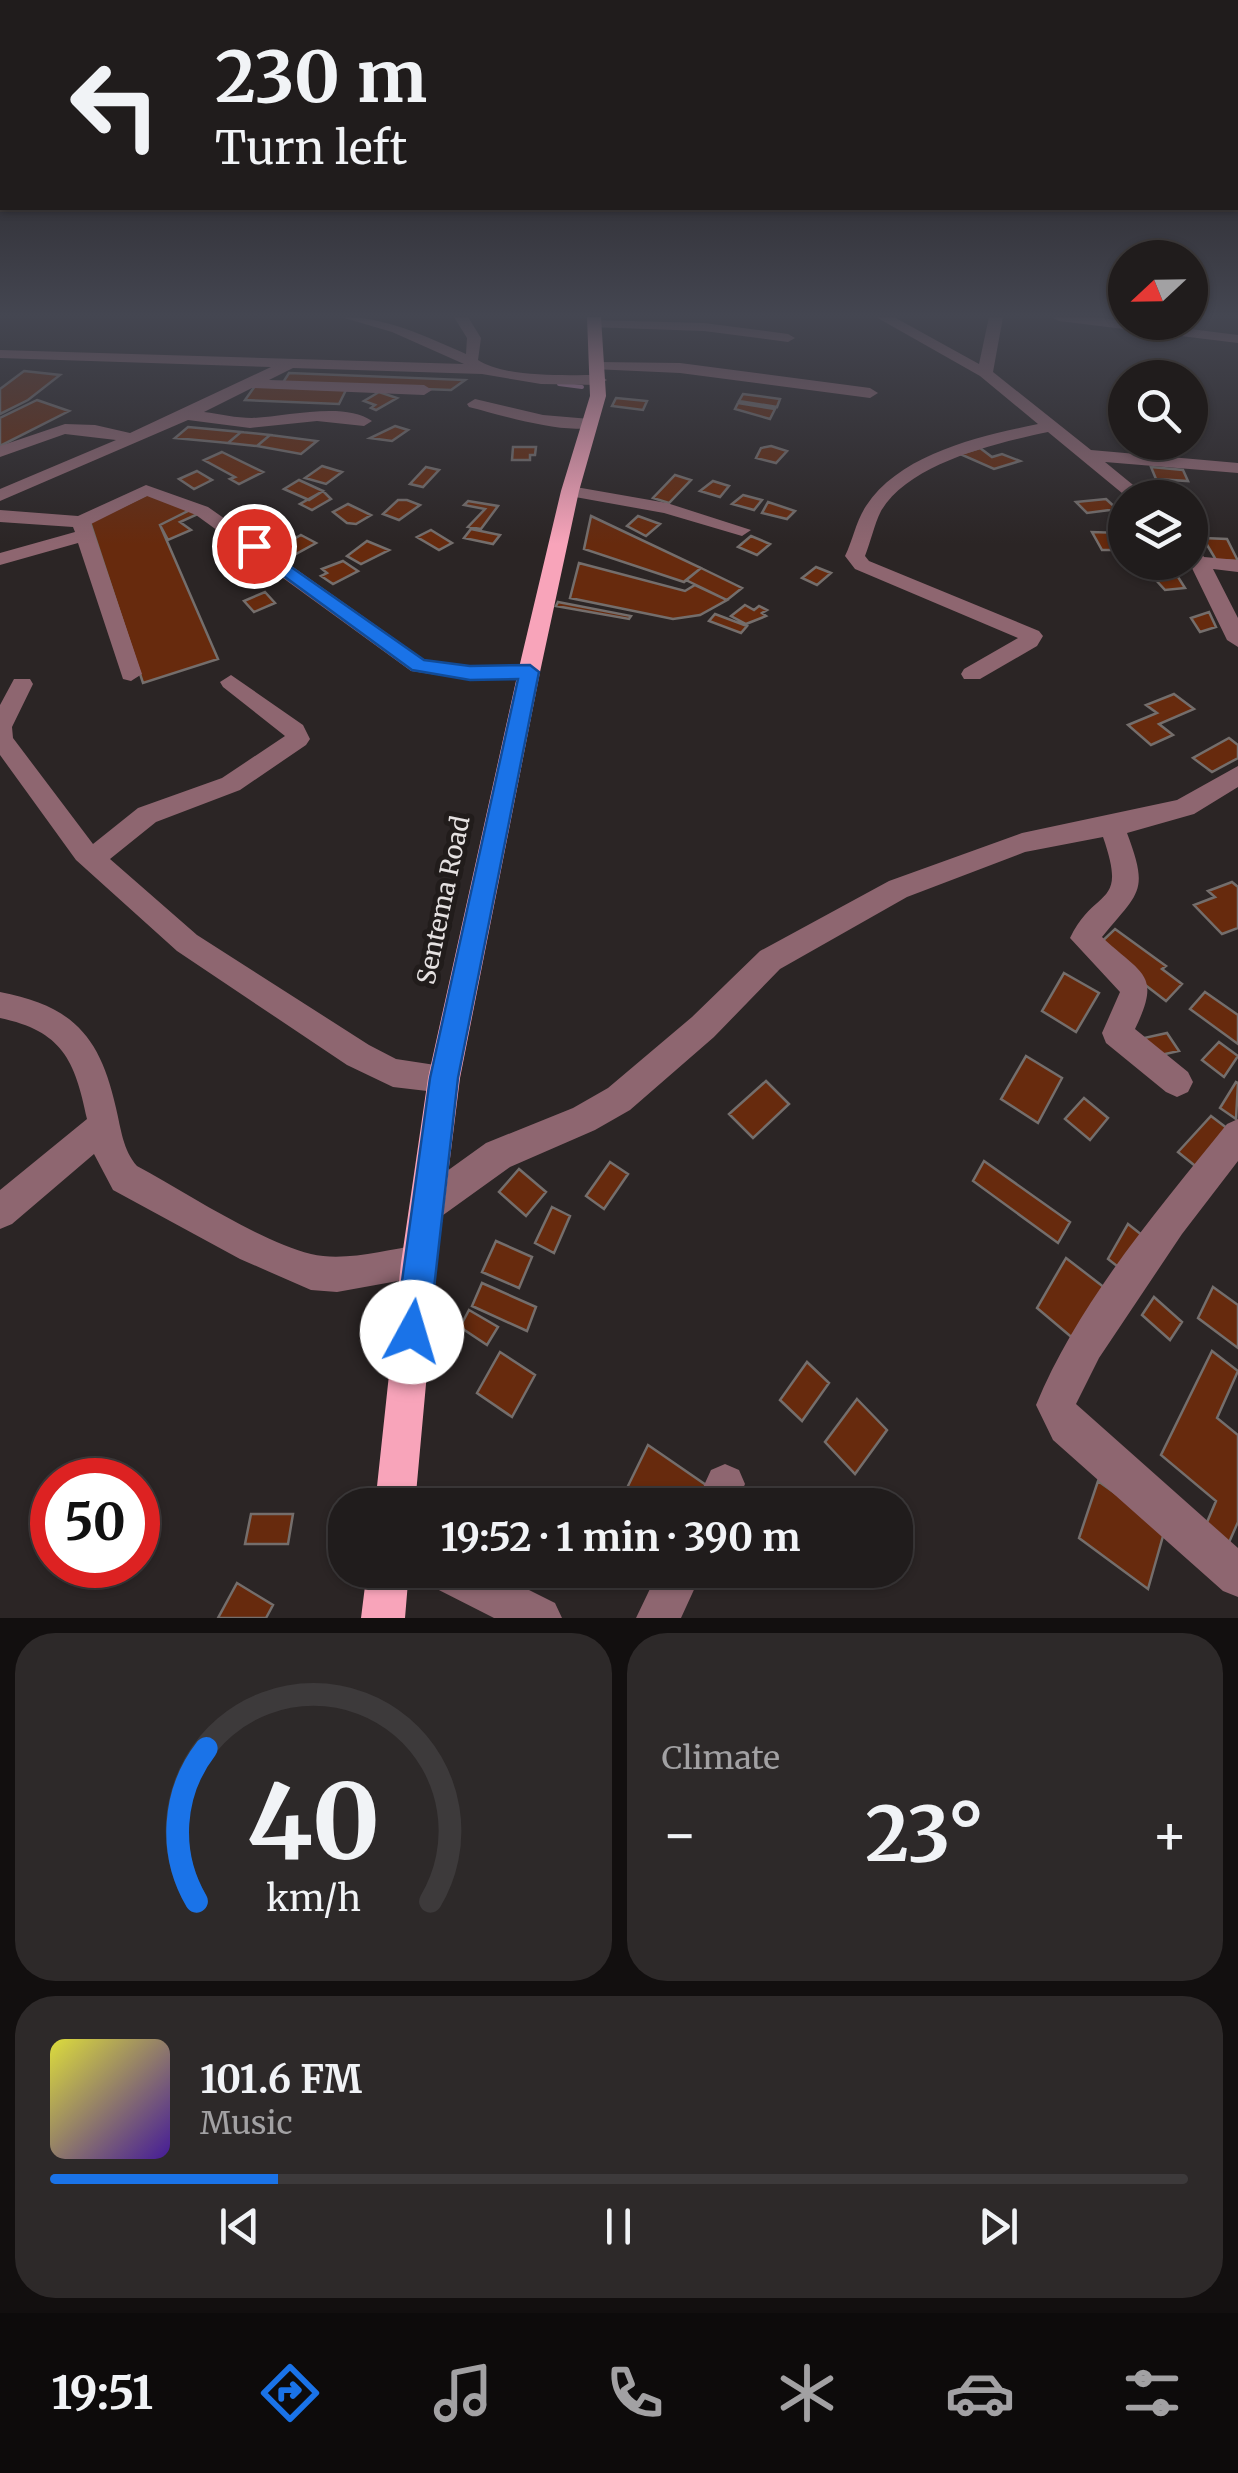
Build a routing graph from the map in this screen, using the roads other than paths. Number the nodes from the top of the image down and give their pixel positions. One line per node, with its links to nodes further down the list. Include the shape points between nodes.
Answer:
1 (231, 393): 7 (street)
2 (596, 393): 9 (main road, Sentema Road)
3 (859, 393): 5 (street)
4 (1017, 393): 10 (street)
5 (870, 394)
6 (475, 404): 9 (street)
7 (186, 415): 8 (street, via 250,423 317,416); 11 (street)
8 (364, 422)
9 (590, 424): 16 (main road, Sentema Road)
10 (1053, 426): 13 (street); 28 (street, via 960,452 909,475 876,504 855,556 950,605 1032,636)
11 (133, 439): 12 (street, via 78,426); 17 (street)
12 (0, 452)
13 (1089, 455): 14 (street); 15 (street)
14 (1238, 468)
15 (1119, 480)
16 (570, 491): 20 (street); 26 (main road, Sentema Road)
17 (0, 496)
18 (0, 516): 19 (street)
19 (83, 529): 21 (street); 26 (street, via 146,490 202,511 419,666); 27 (street)
20 (742, 530)
21 (0, 559)
22 (1208, 559): 23 (street)
23 (1238, 566)
24 (1207, 580): 25 (street)
25 (1238, 640)
26 (530, 672): 35 (main road, Sentema Road)
27 (131, 674)
28 (972, 674)
29 (231, 682): 33 (street, via 298,739 231,784 147,814)
30 (22, 684): 33 (street, via 0,727 1,739)
31 (1238, 775): 32 (street, via 1184,807)
32 (1111, 825): 36 (street, via 1128,880 1084,938 1135,988 1117,1033); 39 (street, via 1022,843 912,883 784,951 618,1099 498,1155)
33 (92, 858): 35 (street, via 187,942 358,1054 393,1073)
34 (0, 1005): 37 (street, via 44,1015 76,1040)
35 (444, 1078): 39 (main road, Sentema Road)
36 (1177, 1082)
37 (104, 1126): 40 (street); 41 (street, via 112,1162 125,1178 285,1263 338,1274)
38 (1238, 1135): 43 (street, via 1086,1345 1056,1405 1067,1426)
39 (426, 1206): 41 (main road, Sentema Road)
40 (0, 1212)
41 (419, 1262): 42 (main road, Sentema Road)
42 (397, 1488)
43 (1238, 1576)
44 (386, 1588): 47 (main road)
45 (480, 1588): 48 (street)
46 (673, 1588): 49 (street)
47 (384, 1618)
48 (540, 1618)
49 (658, 1618)

